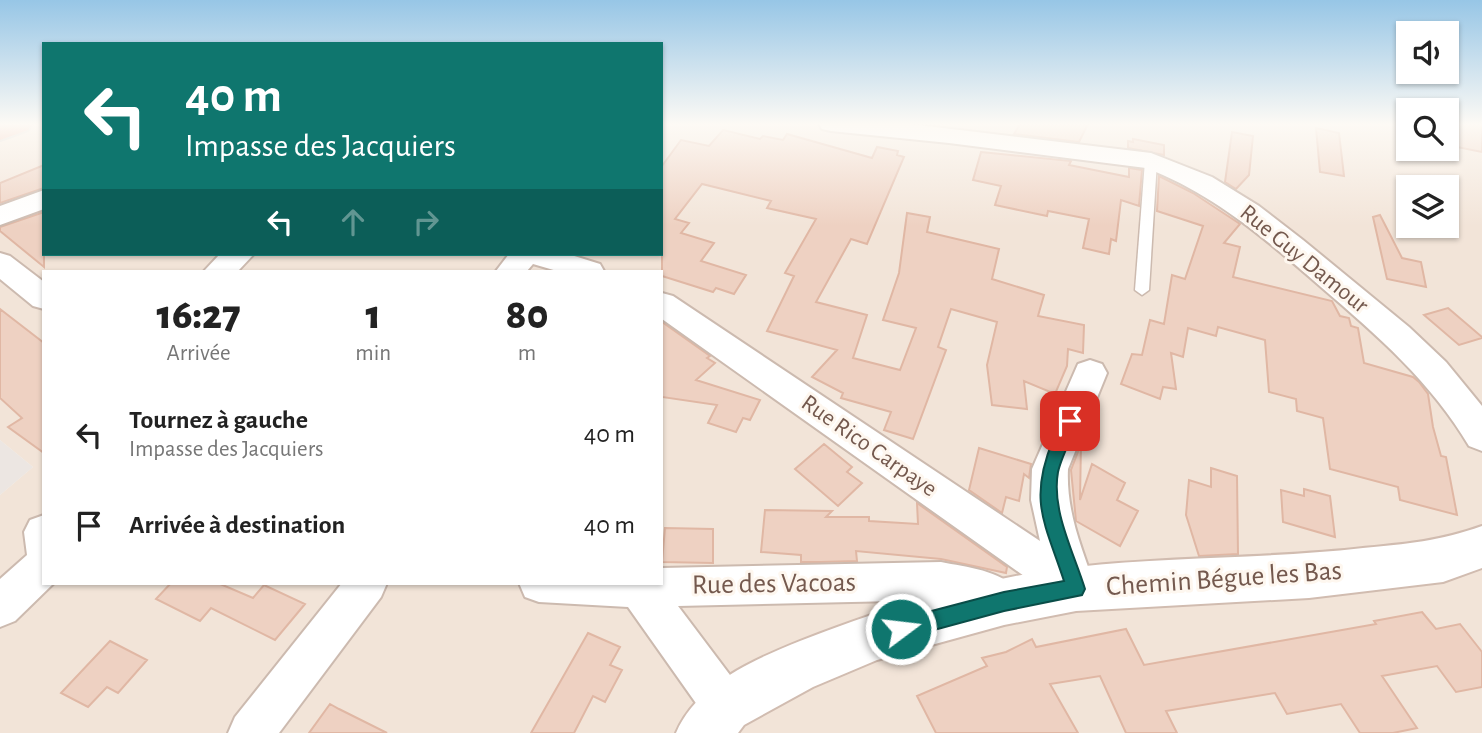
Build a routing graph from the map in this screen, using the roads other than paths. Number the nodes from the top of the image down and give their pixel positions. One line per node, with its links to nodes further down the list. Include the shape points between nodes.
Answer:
1 (1134, 158): 2 (street, Rue Guy Damour)
2 (1151, 161): 12 (lane); 16 (street, Rue Guy Damour, via 1197,180 1259,218 1425,359 1462,400)
3 (42, 200): 4 (street)
4 (0, 216)
5 (237, 256): 9 (street)
6 (523, 256): 10 (street)
7 (542, 256): 11 (street)
8 (0, 263): 13 (street)
9 (220, 270)
10 (512, 270)
11 (586, 270)
12 (1142, 289)
13 (42, 296)
14 (663, 305): 22 (street, Rue Rico Carpaye)
15 (1090, 373): 22 (street, via 1050,469 1048,486 1049,506)
16 (1482, 436)
17 (1482, 547): 22 (street, Chemin Bégue les Bas, via 1443,561 1309,576)
18 (42, 567): 24 (street)
19 (365, 585): 26 (street)
20 (579, 585): 21 (street, Rue des Vacoas)
21 (639, 588): 23 (street, Rue des Vacoas, via 941,581 986,591); 25 (street)
22 (1076, 589): 23 (street, Chemin Bégue les Bas)
23 (1004, 602): 25 (street, Chemin Bégue les Bas, via 876,636 795,669)
24 (0, 607)
25 (714, 720)
26 (251, 733)

